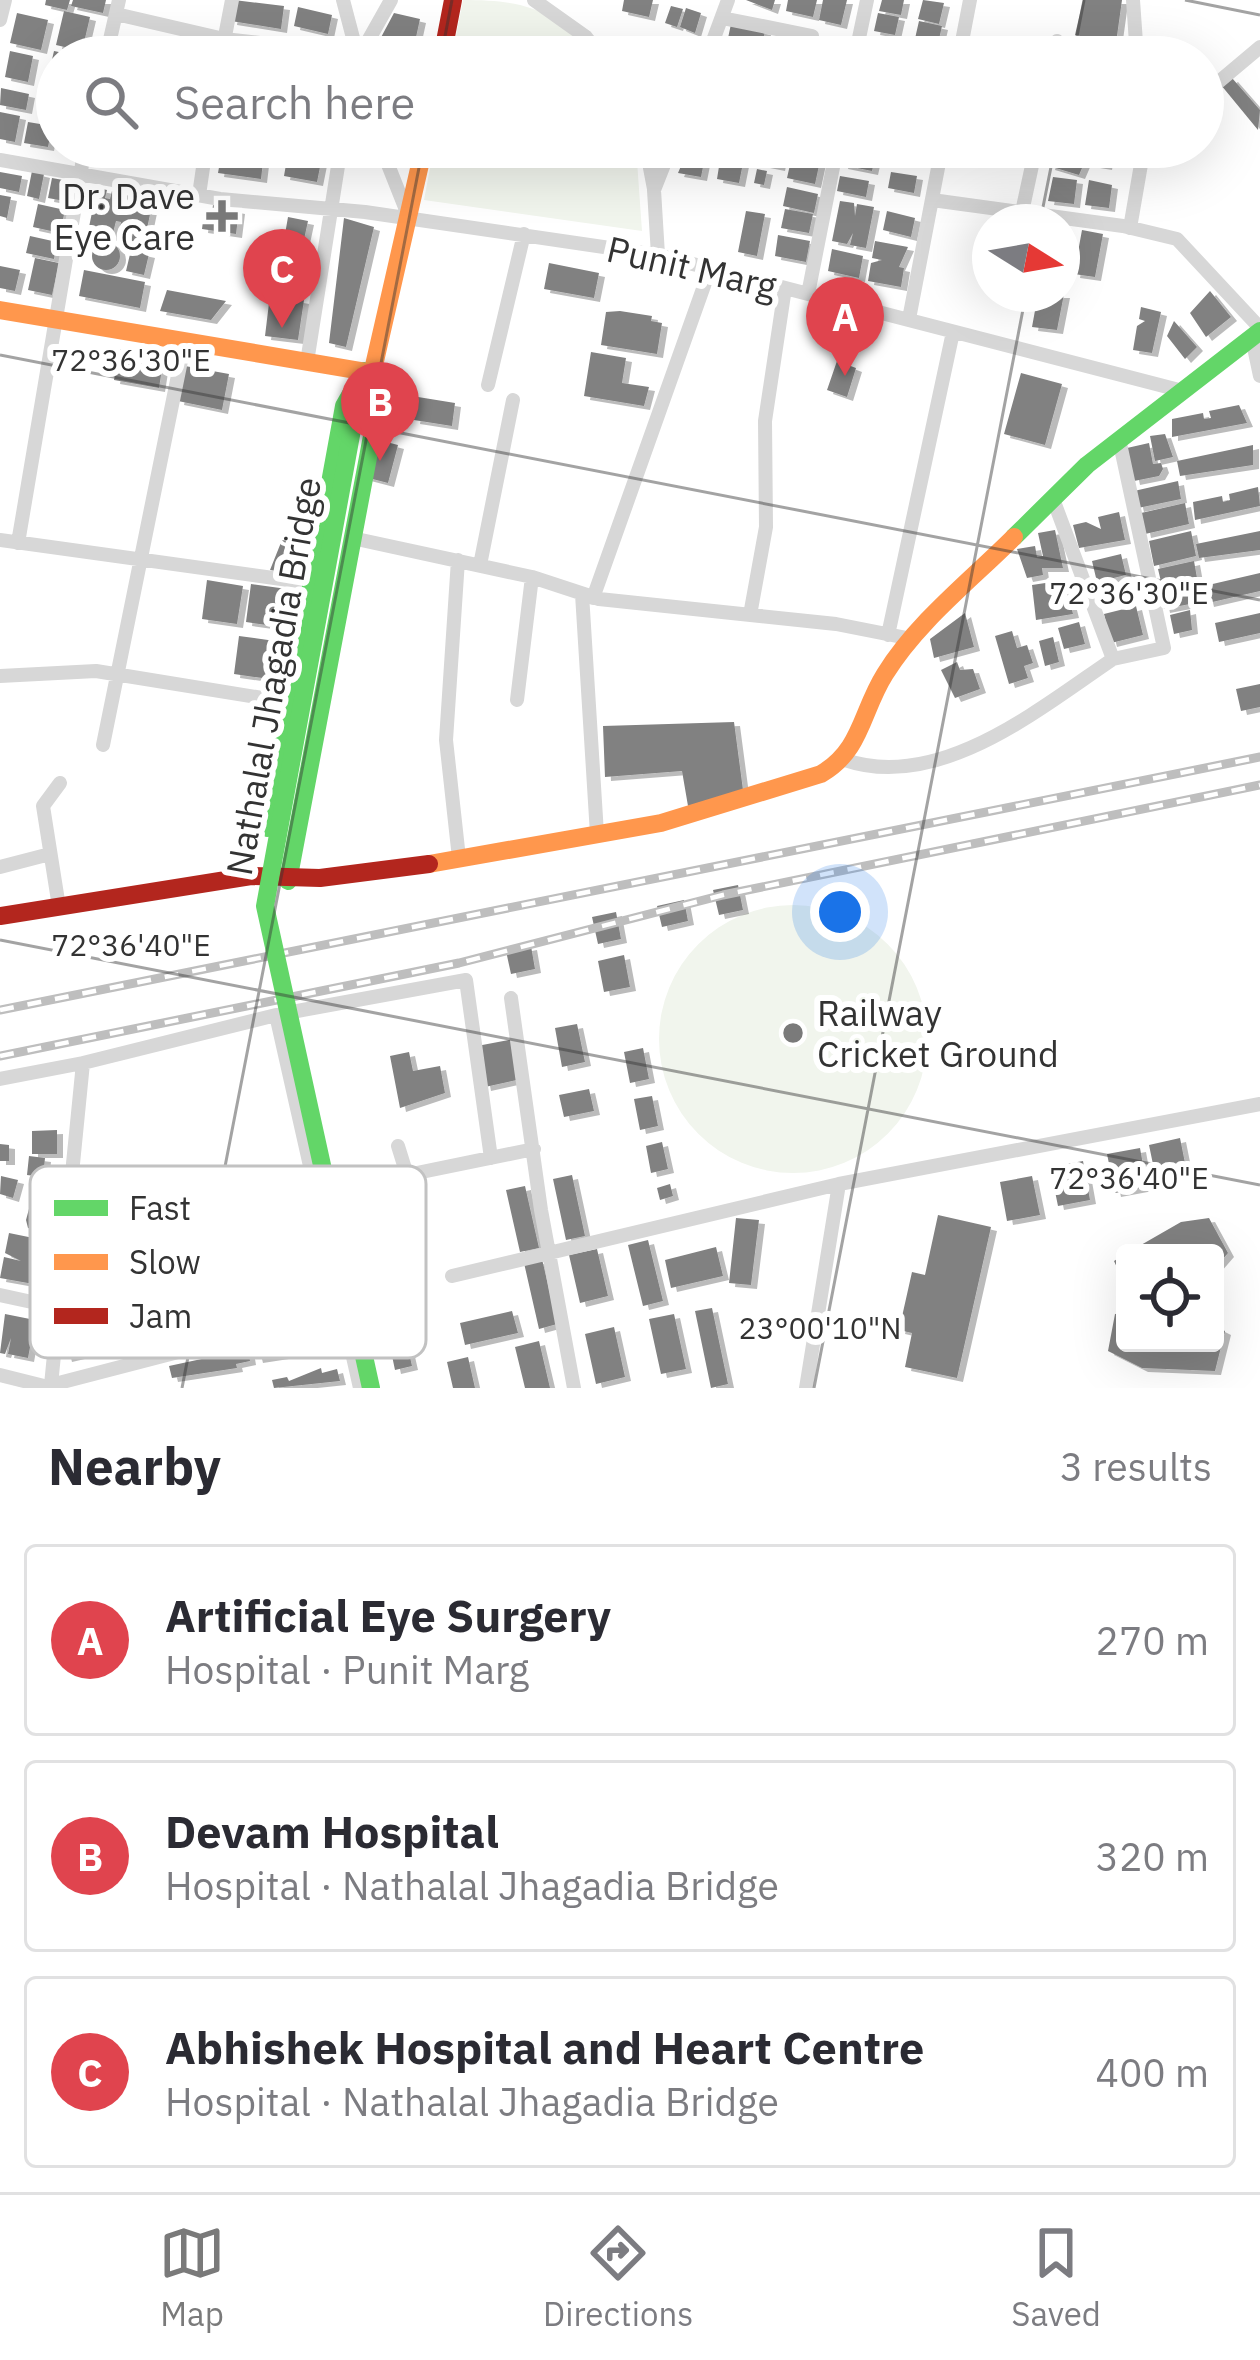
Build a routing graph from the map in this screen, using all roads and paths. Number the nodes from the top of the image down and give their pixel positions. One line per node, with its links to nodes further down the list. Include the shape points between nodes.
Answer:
1 (4, 0): 13 (street)
2 (232, 0): 15 (street)
3 (343, 0): 16 (street)
4 (391, 0): 17 (street)
5 (453, 0): 18 (street)
6 (534, 0): 19 (street)
7 (728, 0): 12 (street)
8 (867, 0): 22 (street)
9 (970, 0): 23 (street)
10 (1133, 0): 24 (street)
11 (117, 7): 14 (street)
12 (722, 18): 20 (street); 21 (street)
13 (0, 20)
14 (214, 36)
15 (225, 36)
16 (353, 36)
17 (370, 36)
18 (446, 36)
19 (585, 36)
20 (715, 36)
21 (812, 36)
22 (859, 36)
23 (963, 36)
24 (1136, 36)
25 (1260, 47): 26 (street)
26 (1224, 77)
27 (0, 160): 28 (street, Punit Marg)
28 (36, 166)
29 (45, 168): 41 (street, Punit Marg)
30 (80, 168): 41 (street)
31 (203, 168): 43 (street)
32 (337, 168): 47 (street)
33 (389, 168): 48 (street)
34 (420, 168): 48 (street)
35 (650, 168): 42 (street)
36 (663, 168): 42 (street)
37 (834, 168): 55 (street)
38 (938, 168): 44 (street)
39 (1031, 168): 45 (street)
40 (1140, 168): 50 (street)
41 (79, 174): 43 (street, Punit Marg); 58 (street)
42 (654, 190): 52 (street)
43 (199, 195): 47 (street, Punit Marg)
44 (932, 200): 46 (street); 57 (street)
45 (1024, 204)
46 (972, 205)
47 (330, 211): 48 (street, Punit Marg); 62 (street)
48 (410, 219): 51 (street, Punit Marg); 63 (street)
49 (1080, 221): 50 (street)
50 (1130, 228): 60 (street, via 1177,239)
51 (524, 234): 52 (street, Punit Marg); 65 (street)
52 (658, 256): 53 (street, Punit Marg)
53 (710, 269): 54 (street, Punit Marg); 78 (street)
54 (785, 288): 55 (street, Punit Marg); 79 (street, via 765,421 766,527)
55 (808, 294): 57 (street, Punit Marg)
56 (0, 310): 58 (street)
57 (909, 319): 59 (street, Punit Marg)
58 (58, 320): 61 (street); 72 (street)
59 (953, 332): 66 (street, Punit Marg); 80 (street)
60 (1258, 336): 64 (street); 66 (street)
61 (184, 341): 62 (street); 73 (street)
62 (307, 362): 63 (street)
63 (368, 372): 70 (street, via 376,415); 77 (street, via 344,406); 109 (street, Nathalal Jhagadia Bridge, bridge, via 274,906)
64 (1260, 376)
65 (488, 385)
66 (1179, 390): 68 (street)
67 (512, 400): 75 (street)
68 (1119, 439): 69 (street); 82 (street, via 1164,648)
69 (1053, 499): 81 (street); 82 (street)
70 (352, 538): 74 (street); 95 (street)
71 (0, 540): 72 (street)
72 (18, 543): 73 (street)
73 (140, 560): 77 (street); 83 (street)
74 (458, 560): 75 (street); 92 (street, via 446,740)
75 (480, 565): 76 (street)
76 (532, 577): 78 (street); 85 (street)
77 (310, 583): 86 (street)
78 (588, 596): 79 (street); 90 (street)
79 (750, 615): 80 (street)
80 (888, 634): 81 (street)
81 (912, 639): 88 (street, via 885,674)
82 (1113, 659): 88 (street, via 986,745 876,771)
83 (114, 674): 84 (street); 86 (street); 87 (street)
84 (0, 676)
85 (517, 700)
86 (287, 702): 94 (street)
87 (103, 745)
88 (845, 760): 90 (street, via 660,823)
89 (60, 783): 91 (street, via 43,806)
90 (597, 834): 92 (street)
91 (50, 854): 93 (street); 96 (street)
92 (459, 858): 95 (street)
93 (0, 867)
94 (259, 881): 95 (street); 96 (street, via 250,876); 98 (street)
95 (288, 881)
96 (58, 907): 97 (street)
97 (0, 916)
98 (0, 928)
99 (512, 998): 105 (street)
100 (277, 1015): 101 (street); 106 (street, via 466,980); 108 (street)
101 (83, 1063): 102 (street); 107 (street)
102 (0, 1079)
103 (1260, 1104): 112 (street)
104 (398, 1146): 110 (street)
105 (534, 1149): 106 (street); 113 (street)
106 (491, 1158): 111 (street)
107 (71, 1166)
108 (311, 1166)
109 (328, 1166)
110 (404, 1166)
111 (426, 1171)
112 (839, 1184): 113 (street); 125 (street)
113 (549, 1252): 114 (street); 124 (street)
114 (452, 1276)
115 (0, 1295): 116 (street)
116 (30, 1302)
117 (159, 1358): 121 (street)
118 (354, 1358): 122 (street)
119 (369, 1358): 123 (street, Nathalal Jhagadia Bridge, bridge)
120 (0, 1375): 121 (street)
121 (51, 1386)
122 (360, 1388)
123 (375, 1388)
124 (574, 1388)
125 (806, 1388)

